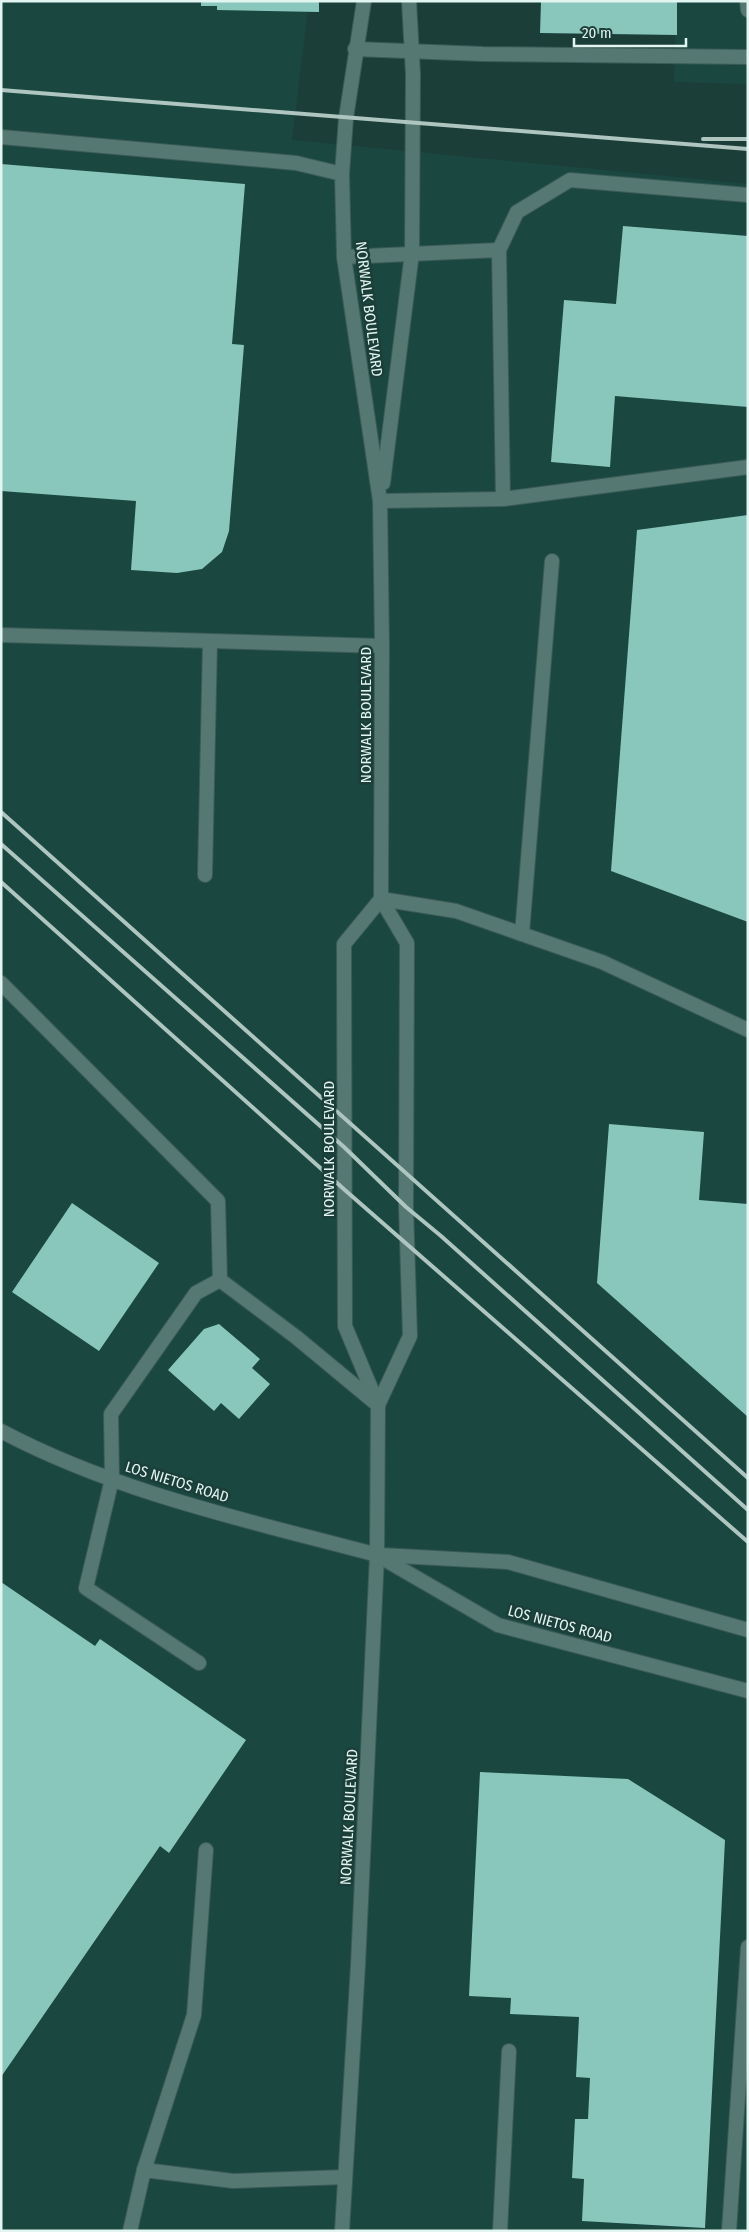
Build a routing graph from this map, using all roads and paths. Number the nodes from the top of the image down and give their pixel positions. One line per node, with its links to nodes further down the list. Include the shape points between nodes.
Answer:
1 (364, 1): 5 (main road, NORWALK BOULEVARD)
2 (409, 1): 6 (main road, NORWALK BOULEVARD)
3 (747, 1): 4 (main road)
4 (748, 10)
5 (355, 49): 6 (main road); 9 (main road, NORWALK BOULEVARD)
6 (412, 51): 7 (main road); 12 (main road, NORWALK BOULEVARD)
7 (748, 58)
8 (1, 137): 9 (main road, via 296,162)
9 (342, 174): 13 (main road, NORWALK BOULEVARD)
10 (748, 195): 11 (main road, via 570,180 518,212)
11 (499, 250): 12 (main road); 15 (main road)
12 (412, 253): 13 (main road); 16 (main road, NORWALK BOULEVARD)
13 (344, 257): 16 (main road, NORWALK BOULEVARD)
14 (748, 467): 15 (main road)
15 (503, 499): 16 (main road)
16 (380, 501): 20 (main road, NORWALK BOULEVARD)
17 (552, 561): 23 (main road)
18 (1, 635): 19 (main road)
19 (210, 641): 20 (main road); 21 (main road)
20 (382, 646): 22 (main road, NORWALK BOULEVARD)
21 (205, 875)
22 (381, 899): 23 (main road, via 456,911); 27 (main road, NORWALK BOULEVARD, via 407,944 406,1226 410,1336); 27 (main road, NORWALK BOULEVARD, via 344,944 345,1326)
23 (522, 934): 25 (main road, via 602,962)
24 (1, 983): 26 (main road, via 218,1201)
25 (748, 1030)
26 (220, 1280): 27 (main road); 29 (main road, via 196,1293 111,1414)
27 (378, 1405): 30 (main road, NORWALK BOULEVARD)
28 (1, 1431): 29 (main road, LOS NIETOS ROAD, via 40,1451)
29 (112, 1479): 30 (main road, LOS NIETOS ROAD, via 152,1494); 32 (main road, via 86,1588)
30 (377, 1555): 31 (main road, LOS NIETOS ROAD, via 508,1562); 33 (main road, LOS NIETOS ROAD, via 498,1625); 38 (main road, NORWALK BOULEVARD)
31 (748, 1630)
32 (199, 1663)
33 (748, 1691)
34 (206, 1850): 37 (main road, via 194,2016)
35 (748, 1947): 42 (main road)
36 (509, 2051): 41 (main road)
37 (144, 2170): 38 (main road, via 233,2181); 39 (main road)
38 (345, 2177): 40 (main road, NORWALK BOULEVARD)
39 (130, 2231)
40 (342, 2231)
41 (500, 2231)
42 (729, 2231)

